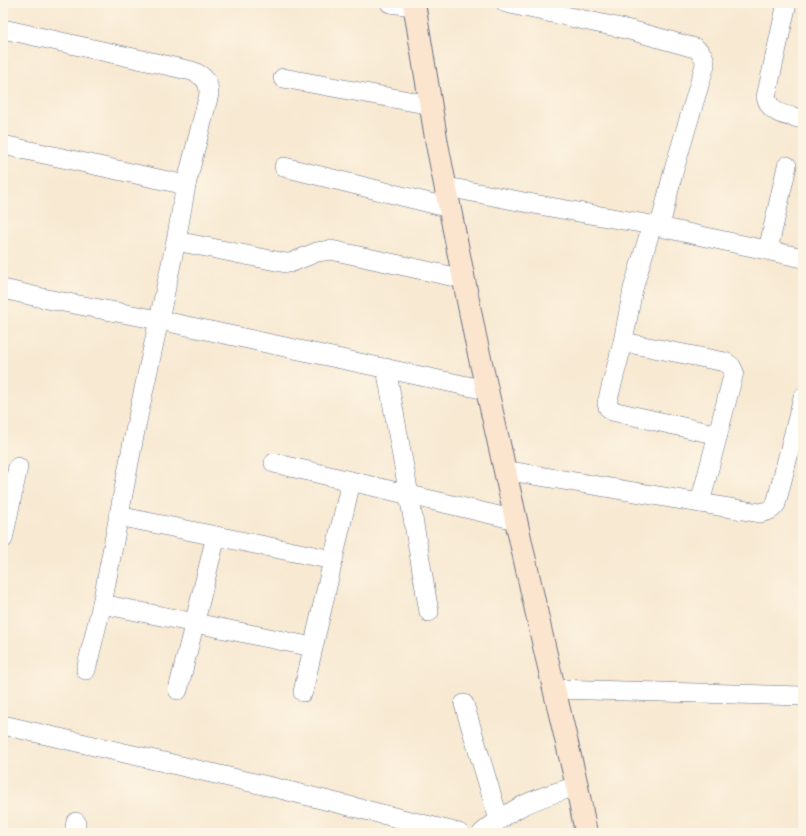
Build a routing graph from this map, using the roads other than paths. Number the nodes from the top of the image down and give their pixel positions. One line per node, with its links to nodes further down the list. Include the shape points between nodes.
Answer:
1 (390, 3): 4 (street)
2 (506, 3): 14 (street, via 630,30 695,48 703,55 705,65)
3 (787, 3): 8 (street, via 766,97 769,105 779,114)
4 (414, 5): 7 (main road)
5 (3, 29): 12 (street, via 192,71 206,78 209,94)
6 (283, 78): 7 (street)
7 (431, 105): 13 (main road)
8 (803, 119)
9 (3, 145): 12 (street)
10 (787, 166): 16 (street)
11 (284, 167): 13 (street)
12 (186, 185): 15 (street)
13 (449, 198): 14 (street); 18 (main road)
14 (656, 226): 16 (street); 21 (street, via 633,289)
15 (176, 241): 18 (street, via 286,263 331,250); 20 (street)
16 (768, 250): 17 (street)
17 (803, 258)
18 (464, 279): 23 (main road)
19 (3, 289): 20 (street)
20 (158, 320): 22 (street); 32 (street)
21 (623, 342): 25 (street, via 607,403 612,411); 25 (street, via 725,362 732,366 734,372)
22 (386, 368): 23 (street); 30 (street)
23 (486, 390): 28 (main road)
24 (803, 397): 31 (street, via 776,504 772,509 760,513)
25 (718, 435): 31 (street)
26 (274, 463): 29 (street)
27 (18, 467): 35 (street)
28 (504, 470): 31 (street); 33 (main road)
29 (351, 481): 30 (street); 36 (street)
30 (409, 495): 33 (street); 38 (street)
31 (700, 503)
32 (118, 516): 34 (street); 37 (street)
33 (516, 520): 42 (main road)
34 (216, 536): 36 (street); 39 (street)
35 (3, 539)
36 (333, 560): 40 (street)
37 (102, 604): 39 (street); 41 (street)
38 (429, 612)
39 (194, 623): 40 (street); 43 (street)
40 (313, 647): 44 (street)
41 (86, 670)
42 (554, 689): 45 (street); 48 (main road)
43 (178, 690)
44 (303, 692)
45 (803, 696)
46 (464, 704): 49 (street)
47 (3, 725): 50 (street)
48 (577, 786): 49 (street, via 519,807); 52 (main road)
49 (499, 820): 51 (street)
50 (459, 833)
51 (482, 833)
52 (586, 833)

